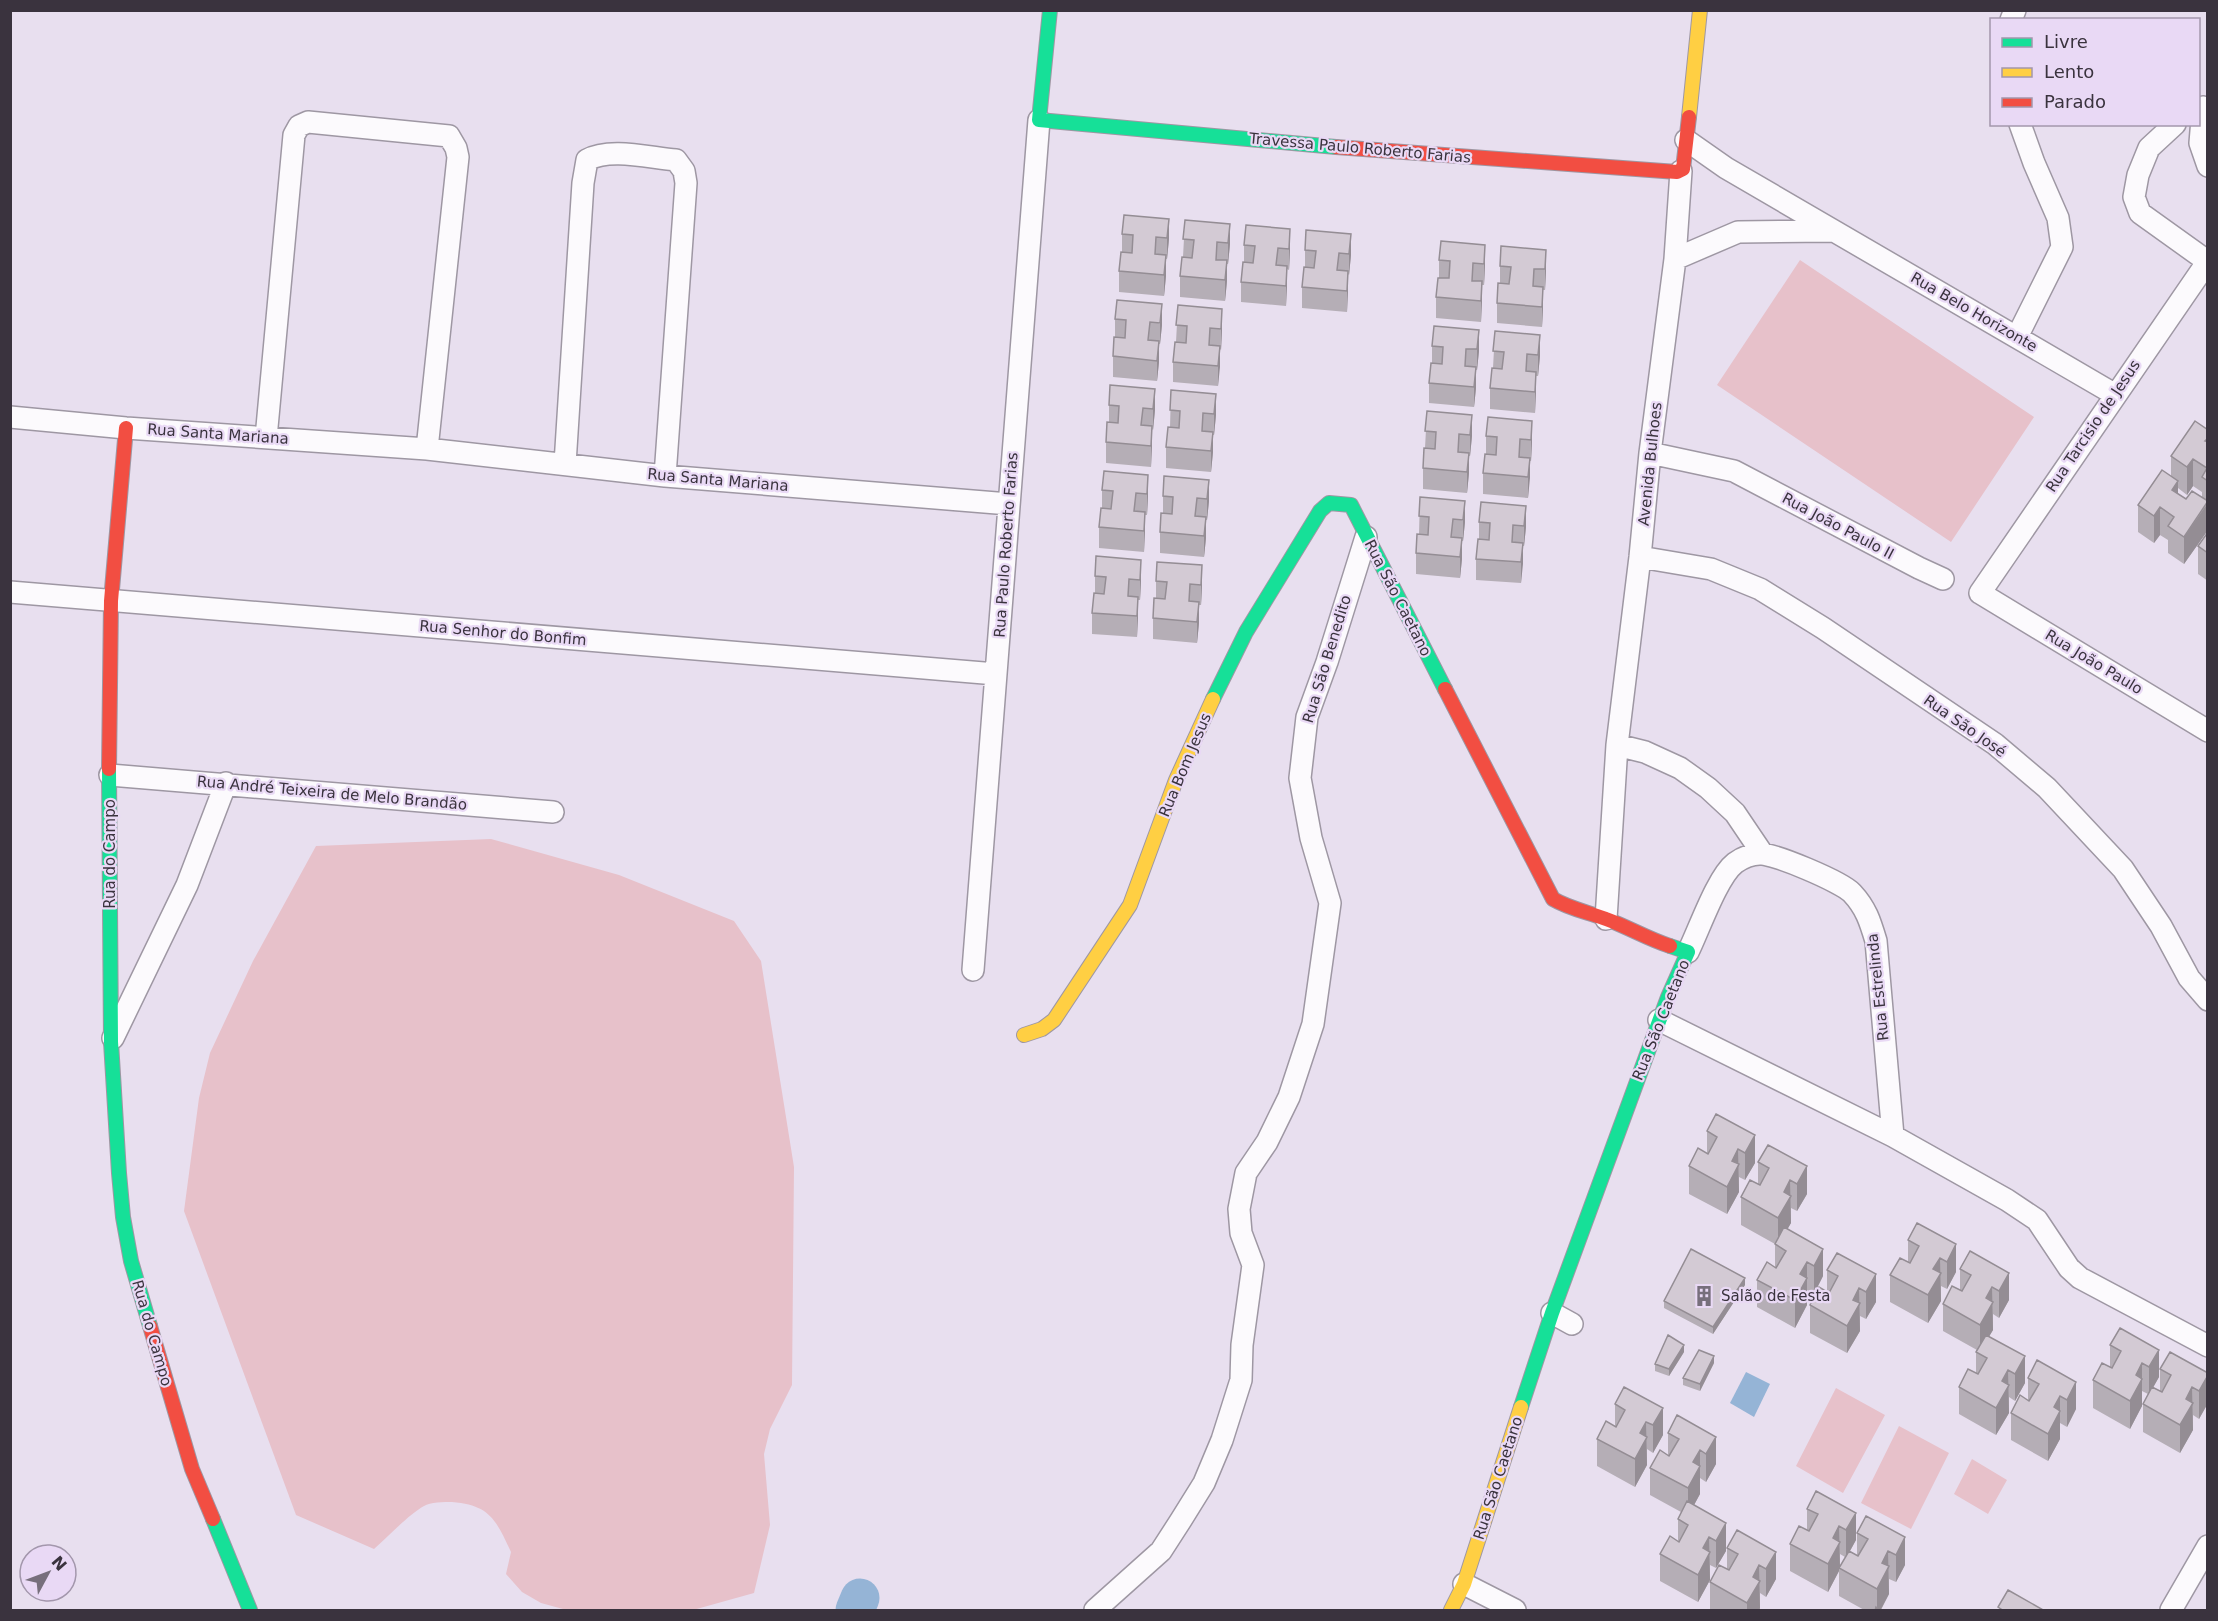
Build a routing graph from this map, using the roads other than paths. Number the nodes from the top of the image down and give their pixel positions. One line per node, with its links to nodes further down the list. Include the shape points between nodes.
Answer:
1 (1050, 10): 4 (street)
2 (1700, 10): 7 (street, Avenida Bulhoes)
3 (2203, 107): 8 (street, via 2200,143)
4 (1039, 120): 9 (street, Travessa Paulo Roberto Farias, via 1367,150); 22 (street, Rua Paulo Roberto Farias)
5 (2021, 126): 13 (street, via 2058,218 2062,247)
6 (2173, 126): 12 (street, via 2149,148 2134,197 2140,213)
7 (1686, 141): 9 (street, Avenida Bulhoes); 10 (street, Rua Belo Horizonte)
8 (2208, 166)
9 (1681, 171): 11 (street, Avenida Bulhoes)
10 (1833, 231): 11 (street, via 1738,232); 13 (street, Rua Belo Horizonte)
11 (1675, 259): 19 (street, Avenida Bulhoes)
12 (2207, 261): 14 (street, Rua Tarcisio de Jesus, via 2162,340)
13 (2017, 337): 14 (street, Rua Belo Horizonte)
14 (2114, 394): 28 (street, Rua Tarcisio de Jesus)
15 (10, 417): 16 (street, Rua Santa Mariana)
16 (126, 428): 17 (street, Rua Santa Mariana); 29 (street, Rua do Campo)
17 (266, 438): 18 (street, Rua Santa Mariana); 18 (street, via 294,135 299,126 308,122 449,136 456,148)
18 (427, 449): 20 (street, Rua Santa Mariana)
19 (1650, 453): 25 (street, Avenida Bulhoes); 26 (street, Rua João Paulo II, via 1734,471)
20 (565, 464): 21 (street, Rua Santa Mariana); 21 (street, via 587,160 612,153 675,160 684,171 686,183)
21 (665, 476): 22 (street, Rua Santa Mariana)
22 (1009, 504): 30 (street, Rua Paulo Roberto Farias)
23 (1351, 505): 24 (street, Rua São Caetano); 42 (street, Rua Bom Jesus, via 1329,502 1320,512 1246,632 1221,681 1176,780 1130,905 1054,1020)
24 (1366, 537): 37 (street, Rua São Caetano, via 1553,899); 51 (street, Rua São Benedito, via 1307,717 1300,778 1311,838 1330,903 1313,1024 1289,1097 1267,1142 1246,1173 1239,1209 1241,1233 1253,1265 1241,1380 1204,1483 1181,1520 1161,1551)
25 (1640, 557): 32 (street, Avenida Bulhoes); 40 (street, Rua São José, via 1711,569 1760,589 1995,744 2047,788 2123,869 2189,978)
26 (1943, 579)
27 (10, 592): 29 (street, Rua Senhor do Bonfim)
28 (1980, 593): 31 (street, Rua João Paulo)
29 (111, 601): 30 (street, Rua Senhor do Bonfim); 33 (street, Rua do Campo)
30 (996, 674): 39 (street, Rua Paulo Roberto Farias)
31 (2208, 731)
32 (1617, 745): 36 (street, via 1645,752 1680,768 1708,788 1735,813); 37 (street, Avenida Bulhoes)
33 (110, 775): 34 (street, Rua André Teixeira de Melo Brandão); 43 (street, Rua do Campo)
34 (226, 783): 35 (street, Rua André Teixeira de Melo Brandão); 43 (street, Rua do Campo, via 187,885)
35 (553, 812)
36 (1762, 854): 38 (street, via 1745,857 1722,879); 44 (street, Rua Estrelinda, via 1830,878 1850,891 1868,913 1876,941)
37 (1606, 919): 38 (street, Rua São Caetano, via 1647,939)
38 (1688, 952): 41 (street, Rua São Caetano)
39 (974, 970)
40 (2208, 1000)
41 (1659, 1020): 44 (street); 45 (street, Rua São Caetano)
42 (1024, 1035)
43 (111, 1042): 50 (street, Rua do Campo, via 123,1217 131,1261 192,1469)
44 (1893, 1136): 47 (street, via 2037,1220 2080,1278)
45 (1552, 1313): 46 (street); 49 (street, Rua São Caetano)
46 (1572, 1324)
47 (2208, 1346)
48 (2208, 1546): 54 (street)
49 (1464, 1584): 52 (street, Rua São Caetano); 53 (street)
50 (250, 1611)
51 (1095, 1611)
52 (1451, 1611)
53 (1515, 1611)
54 (2171, 1611)

